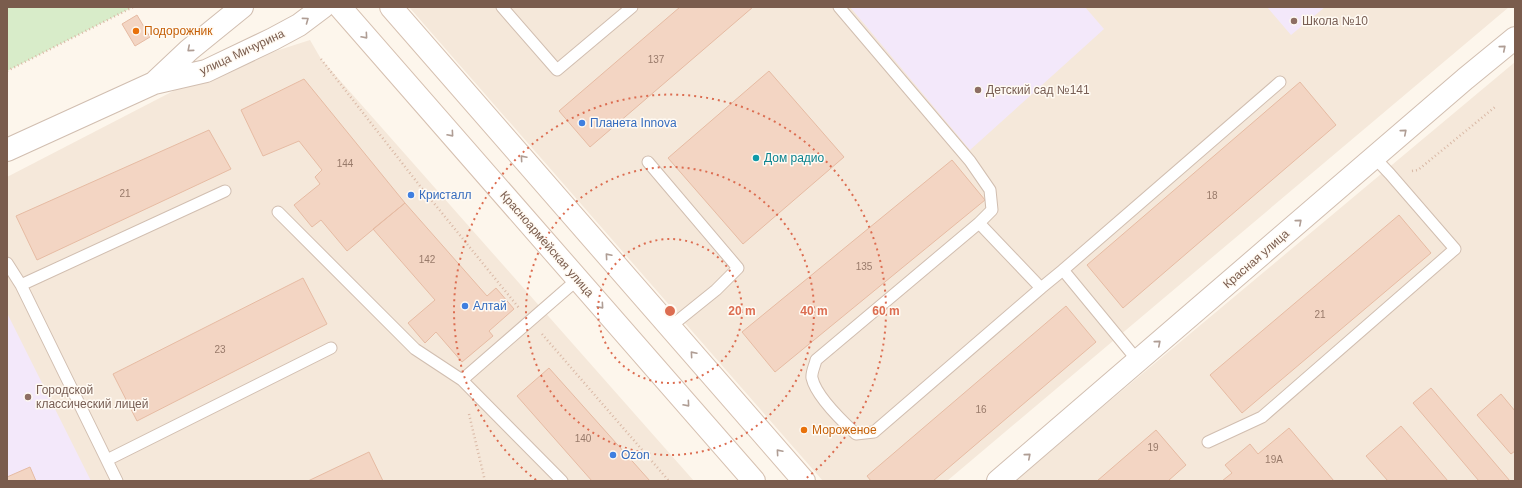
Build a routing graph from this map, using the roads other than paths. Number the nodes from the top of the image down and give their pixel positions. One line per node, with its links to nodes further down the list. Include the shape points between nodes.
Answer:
1 (242, 7): 10 (main road, улица Мичурина, one-way to 10, via 189,50)
2 (323, 7): 10 (main road, улица Мичурина, one-way to 2, via 206,71 299,25)
3 (340, 7): 19 (main road, Красноармейская улица, one-way to 19)
4 (391, 7): 22 (main road, one-way to 4)
5 (502, 7): 6 (lane, via 557,70)
6 (632, 7)
7 (839, 7): 16 (lane, via 970,161 990,190 992,210)
8 (1515, 38): 12 (main road, Красная улица, one-way to 8)
9 (1280, 82): 18 (lane)
10 (154, 83): 11 (main road, улица Мичурина)
11 (7, 150)
12 (1374, 157): 24 (main road, Красная улица, one-way to 12); 26 (lane, via 1455,249 1262,417)
13 (648, 162): 22 (lane, via 738,268 716,290)
14 (225, 191): 20 (lane)
15 (278, 212): 25 (lane, via 415,349)
16 (979, 223): 21 (lane); 21 (lane, via 816,360 812,378 819,393 838,418 856,434 874,432)
17 (7, 263): 20 (lane)
18 (1063, 270): 21 (lane); 24 (lane)
19 (578, 279): 25 (lane); 30 (main road, Красноармейская улица, one-way to 30)
20 (21, 285): 27 (lane)
21 (1041, 288)
22 (670, 327): 31 (main road, one-way to 22)
23 (331, 348): 27 (lane)
24 (1138, 361): 32 (main road, Красная улица, one-way to 24)
25 (462, 380): 29 (lane)
26 (1208, 442)
27 (107, 460): 28 (lane)
28 (117, 481)
29 (562, 481)
30 (754, 481)
31 (804, 481)
32 (998, 481)

